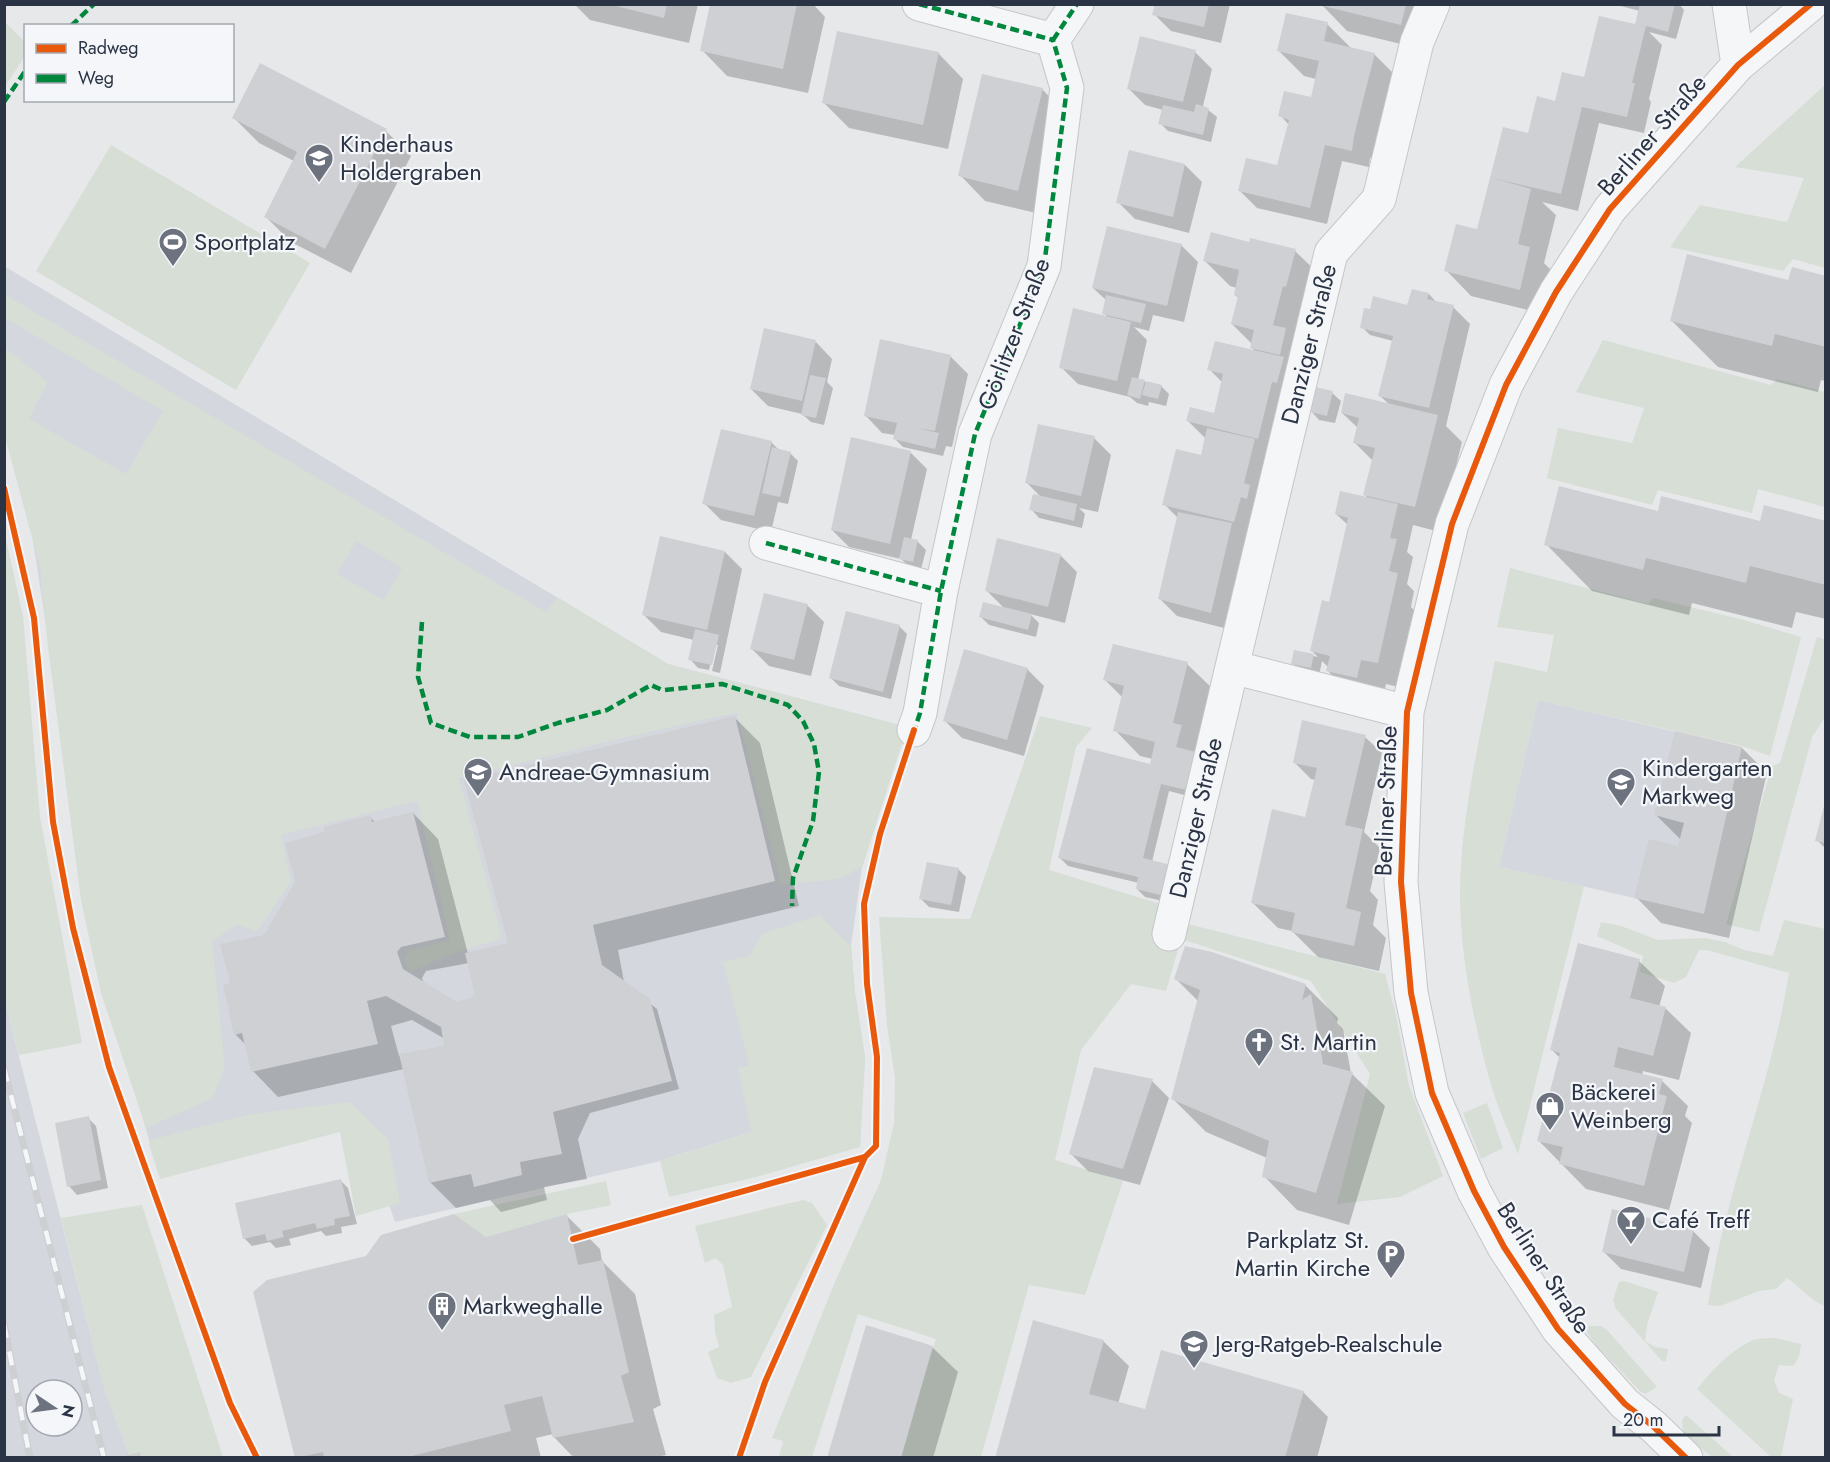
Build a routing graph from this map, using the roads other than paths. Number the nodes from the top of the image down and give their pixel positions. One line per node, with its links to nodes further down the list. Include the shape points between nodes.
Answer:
1 (919, 4): 6 (street)
2 (1077, 4): 6 (street)
3 (1433, 4): 10 (street, Danziger Straße, via 1418,42 1379,199 1331,253)
4 (1729, 4): 7 (street)
5 (1811, 4): 7 (street, Berliner Straße)
6 (1053, 40): 9 (street, Görlitzer Straße, via 1067,88 1044,266 975,434)
7 (1738, 65): 11 (street, Berliner Straße, via 1610,209 1556,292 1506,385 1452,524)
8 (766, 543): 9 (street)
9 (941, 591): 12 (street, Görlitzer Straße)
10 (1232, 667): 11 (street); 13 (street, Danziger Straße)
11 (1407, 712): 14 (street, Berliner Straße, via 1401,882 1411,993 1432,1093 1474,1191 1504,1247 1558,1329 1625,1404)
12 (914, 730)
13 (1169, 934)
14 (1686, 1458)

